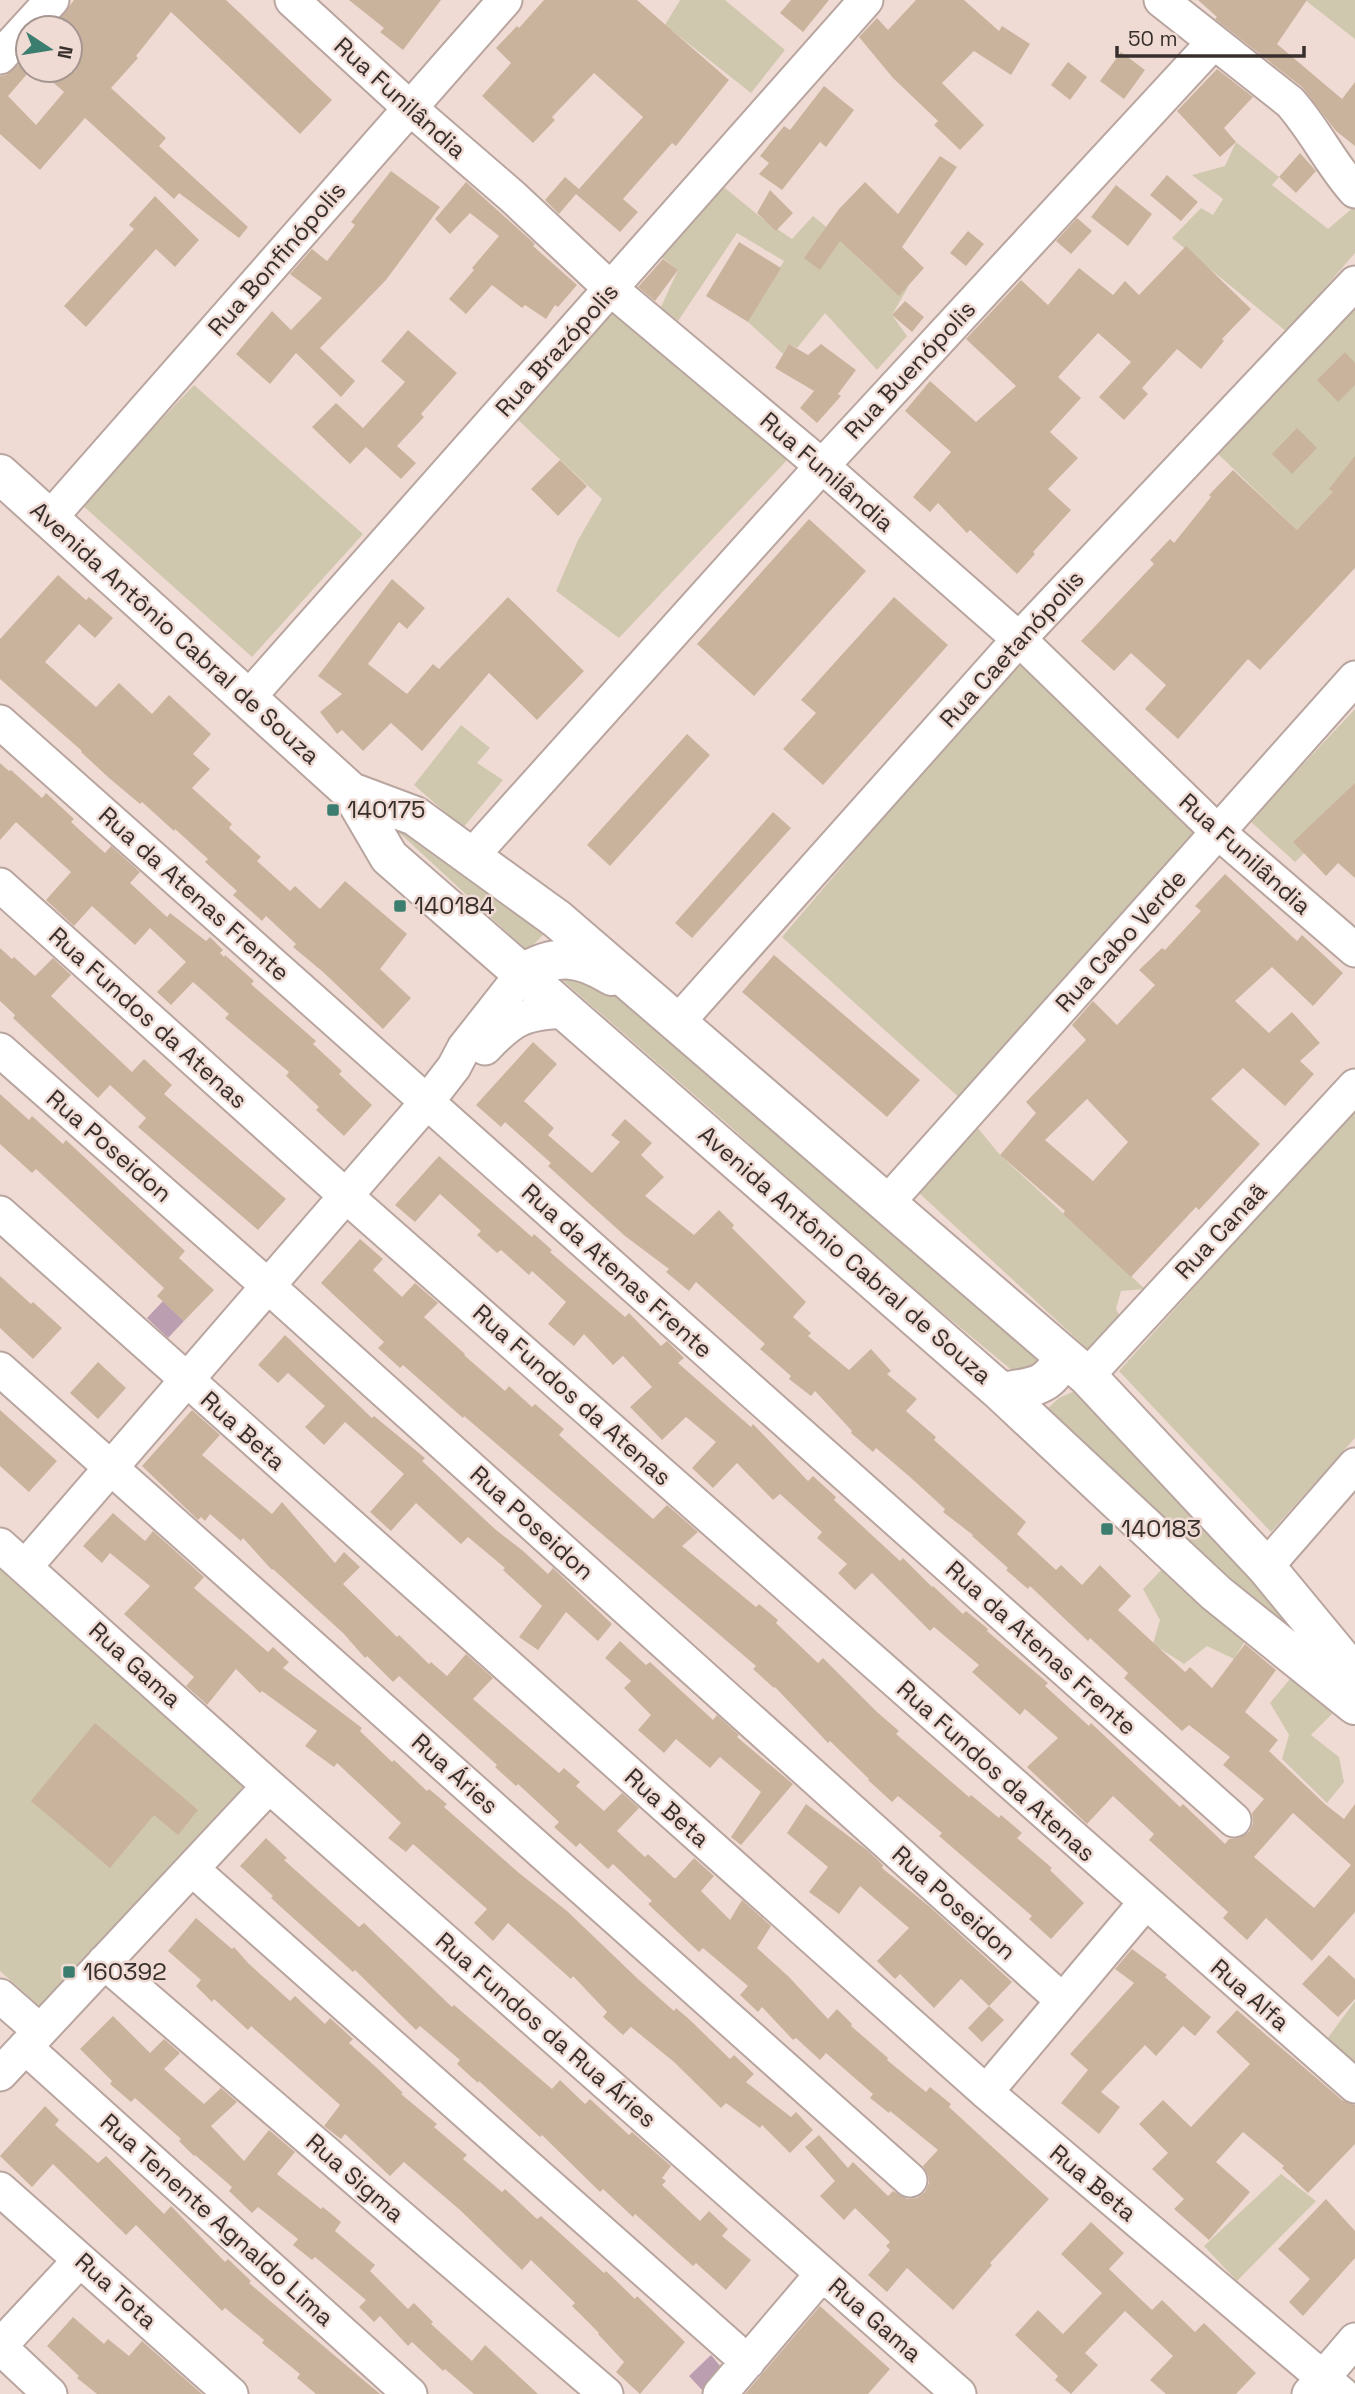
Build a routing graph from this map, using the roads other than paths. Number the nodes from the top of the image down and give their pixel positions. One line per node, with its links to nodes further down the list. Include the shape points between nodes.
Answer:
1 (52, 0): 7 (street)
2 (292, 0): 8 (street, Rua Funilândia)
3 (505, 0): 8 (street, Rua Bonfinópolis)
4 (866, 0): 11 (street, Rua Brazópolis)
5 (1161, 0): 6 (street)
6 (1213, 43): 9 (street, via 1290,102); 12 (street, Rua Buenópolis)
7 (0, 57)
8 (410, 108): 11 (street, Rua Funilândia); 14 (street, Rua Bonfinópolis)
9 (1355, 191)
10 (1355, 283): 15 (street, Rua Caetanópolis)
11 (611, 289): 12 (street, Rua Funilândia); 17 (street, Rua Brazópolis)
12 (822, 466): 15 (street, Rua Funilândia); 21 (street, Rua Buenópolis)
13 (0, 474): 14 (main road, Avenida Antônio Cabral de Souza)
14 (50, 518): 17 (main road, Avenida Antônio Cabral de Souza)
15 (1019, 639): 20 (street, Rua Funilândia); 27 (street, Rua Caetanópolis)
16 (1355, 678): 20 (street, Rua Cabo Verde)
17 (247, 699): 19 (main road, Avenida Antônio Cabral de Souza)
18 (0, 722): 31 (street, Rua da Atenas Frente)
19 (351, 792): 21 (main road, Avenida Antônio Cabral de Souza, via 415,816); 24 (main road, Avenida Antônio Cabral de Souza, via 389,857)
20 (1217, 832): 23 (street, Rua Funilândia); 33 (street, Rua Cabo Verde)
21 (471, 857): 25 (main road, Avenida Antônio Cabral de Souza, via 557,919)
22 (0, 885): 32 (street, Rua Fundos da Atenas)
23 (1355, 950)
24 (523, 974): 25 (main road, via 539,963 566,958 593,966); 26 (main road, Avenida Antônio Cabral de Souza); 29 (street)
25 (639, 990): 27 (main road, Avenida Antônio Cabral de Souza)
26 (565, 1011): 29 (street, via 535,1012 517,1019 475,1059); 39 (main road, Avenida Antônio Cabral de Souza)
27 (677, 1023): 33 (main road, Avenida Antônio Cabral de Souza)
28 (0, 1050): 35 (street, Rua Poseidon)
29 (454, 1067): 31 (street)
30 (1355, 1086): 36 (street, Rua Canaã)
31 (428, 1102): 32 (street); 48 (street, Rua da Atenas Frente)
32 (346, 1196): 35 (street); 50 (street, Rua Fundos da Atenas)
33 (887, 1203): 36 (main road, Avenida Antônio Cabral de Souza)
34 (0, 1213): 38 (street, Rua Beta)
35 (268, 1286): 38 (street); 53 (street, Rua Poseidon)
36 (1075, 1366): 39 (main road, via 1058,1369 1032,1387); 44 (main road, Avenida Antônio Cabral de Souza)
37 (0, 1369): 41 (street, Rua Áries)
38 (186, 1381): 41 (street); 57 (street, Rua Beta)
39 (1002, 1392): 46 (main road, Avenida Antônio Cabral de Souza, via 1216,1593)
40 (1355, 1465): 44 (street)
41 (112, 1467): 43 (street); 58 (street, Rua Áries)
42 (0, 1545): 43 (street, Rua Gama)
43 (25, 1567): 47 (street, Rua Gama)
44 (1266, 1567): 45 (main road, Avenida Antônio Cabral de Souza)
45 (1355, 1675)
46 (1355, 1705)
47 (269, 1786): 49 (street); 61 (street, Rua Fundos da Rua Áries)
48 (1234, 1820)
49 (192, 1869): 51 (street); 64 (street)
50 (1145, 1903): 53 (street); 56 (street, Rua Alfa)
51 (104, 1962): 54 (street); 69 (street, Rua Sigma)
52 (0, 1996): 54 (street, Rua Tenente Agnaldo Lima)
53 (1062, 2000): 57 (street)
54 (32, 2039): 55 (street); 68 (street, Rua Tenente Agnaldo Lima)
55 (0, 2074)
56 (1355, 2086)
57 (986, 2092): 65 (street, Rua Beta)
58 (910, 2180)
59 (0, 2189): 60 (street, Rua Tota)
60 (80, 2260): 63 (street); 67 (street, Rua Tota)
61 (822, 2274): 64 (street); 71 (street, Rua Gama)
62 (1355, 2340): 65 (street)
63 (0, 2346): 66 (street)
64 (748, 2362): 70 (street)
65 (1324, 2389)
66 (50, 2394)
67 (231, 2394)
68 (410, 2394)
69 (606, 2394)
70 (720, 2394)
71 (959, 2394)

